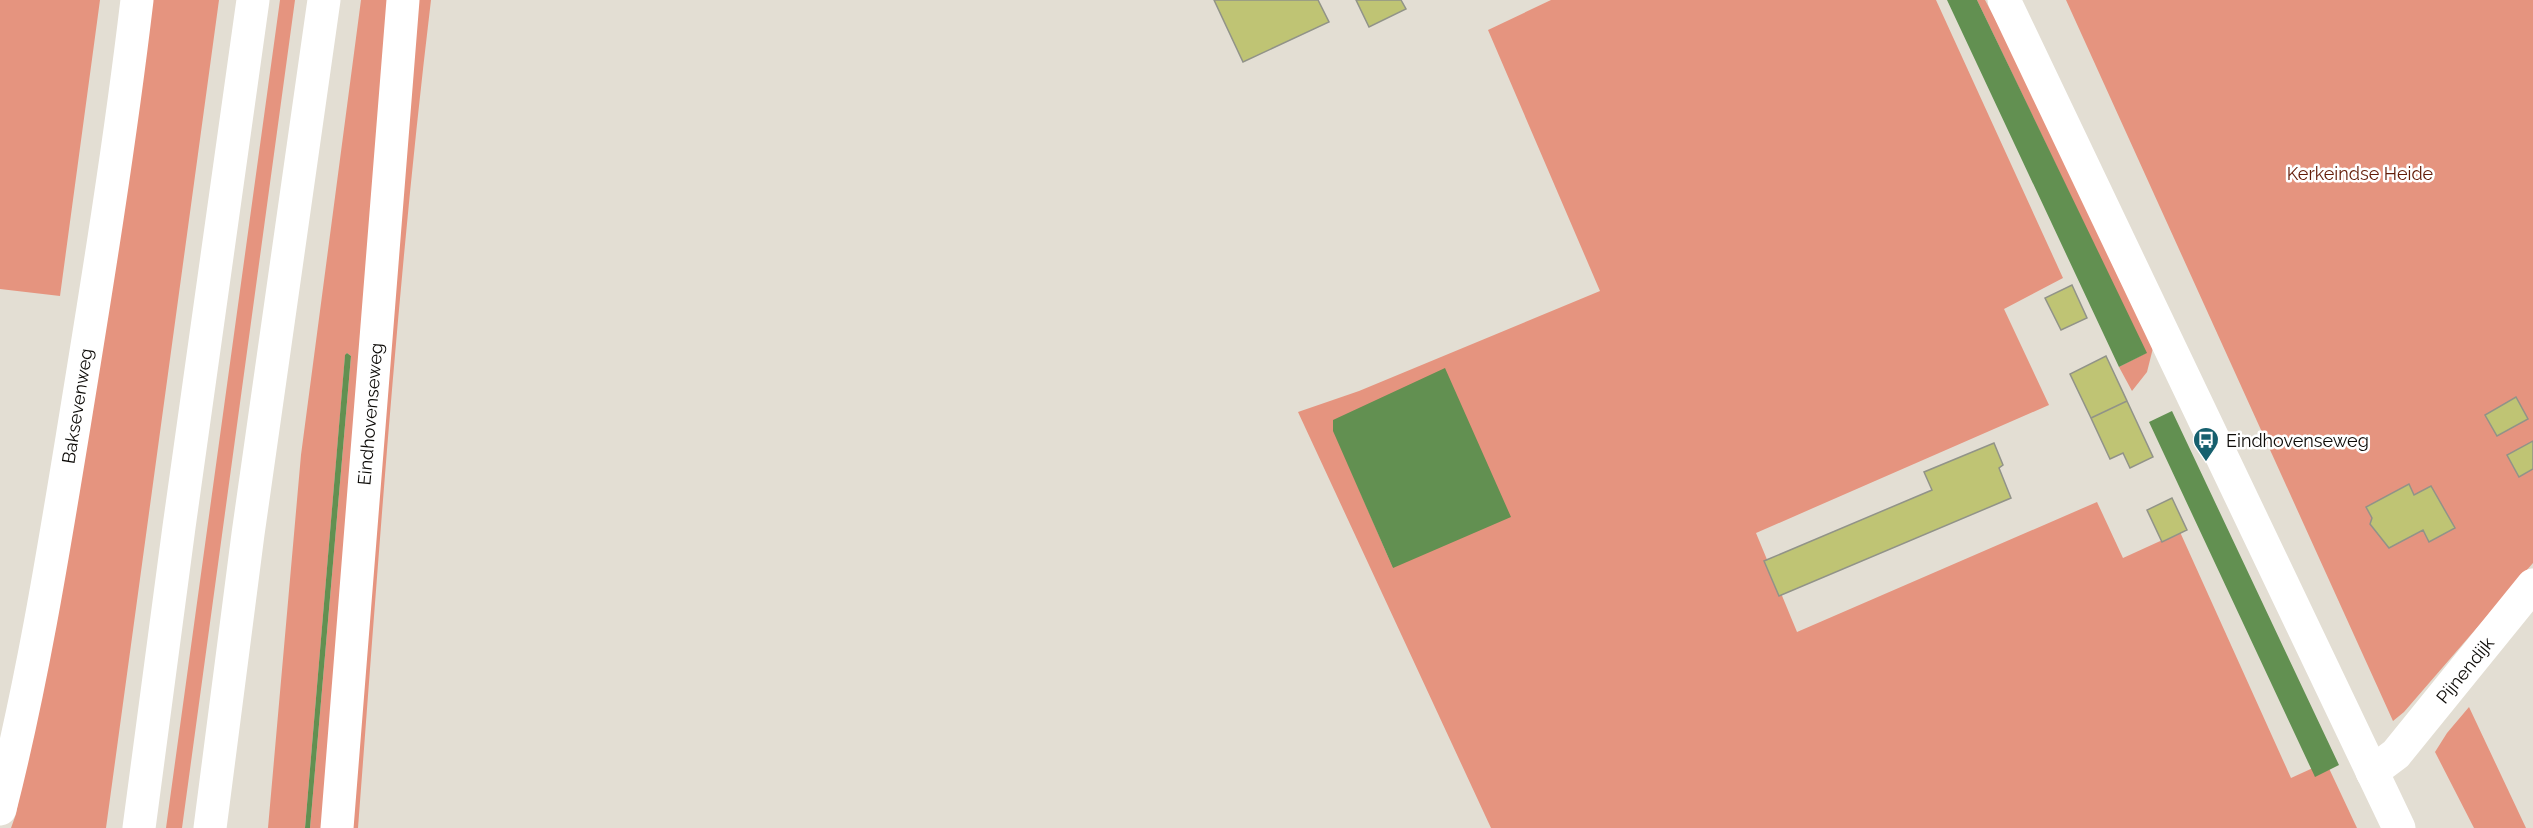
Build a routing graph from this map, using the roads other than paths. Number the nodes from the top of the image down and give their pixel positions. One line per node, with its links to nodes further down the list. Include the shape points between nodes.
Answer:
1 (137, 0): 8 (main road, Baksevenweg, via 64,488 30,674)
2 (253, 0): 9 (main road)
3 (324, 0): 10 (main road)
4 (403, 0): 11 (main road, Eindhovenseweg)
5 (2004, 0): 7 (main road)
6 (2533, 585): 7 (main road, Pijnendijk)
7 (2384, 763): 12 (main road)
8 (0, 809)
9 (139, 828)
10 (210, 828)
11 (337, 828)
12 (2399, 828)

